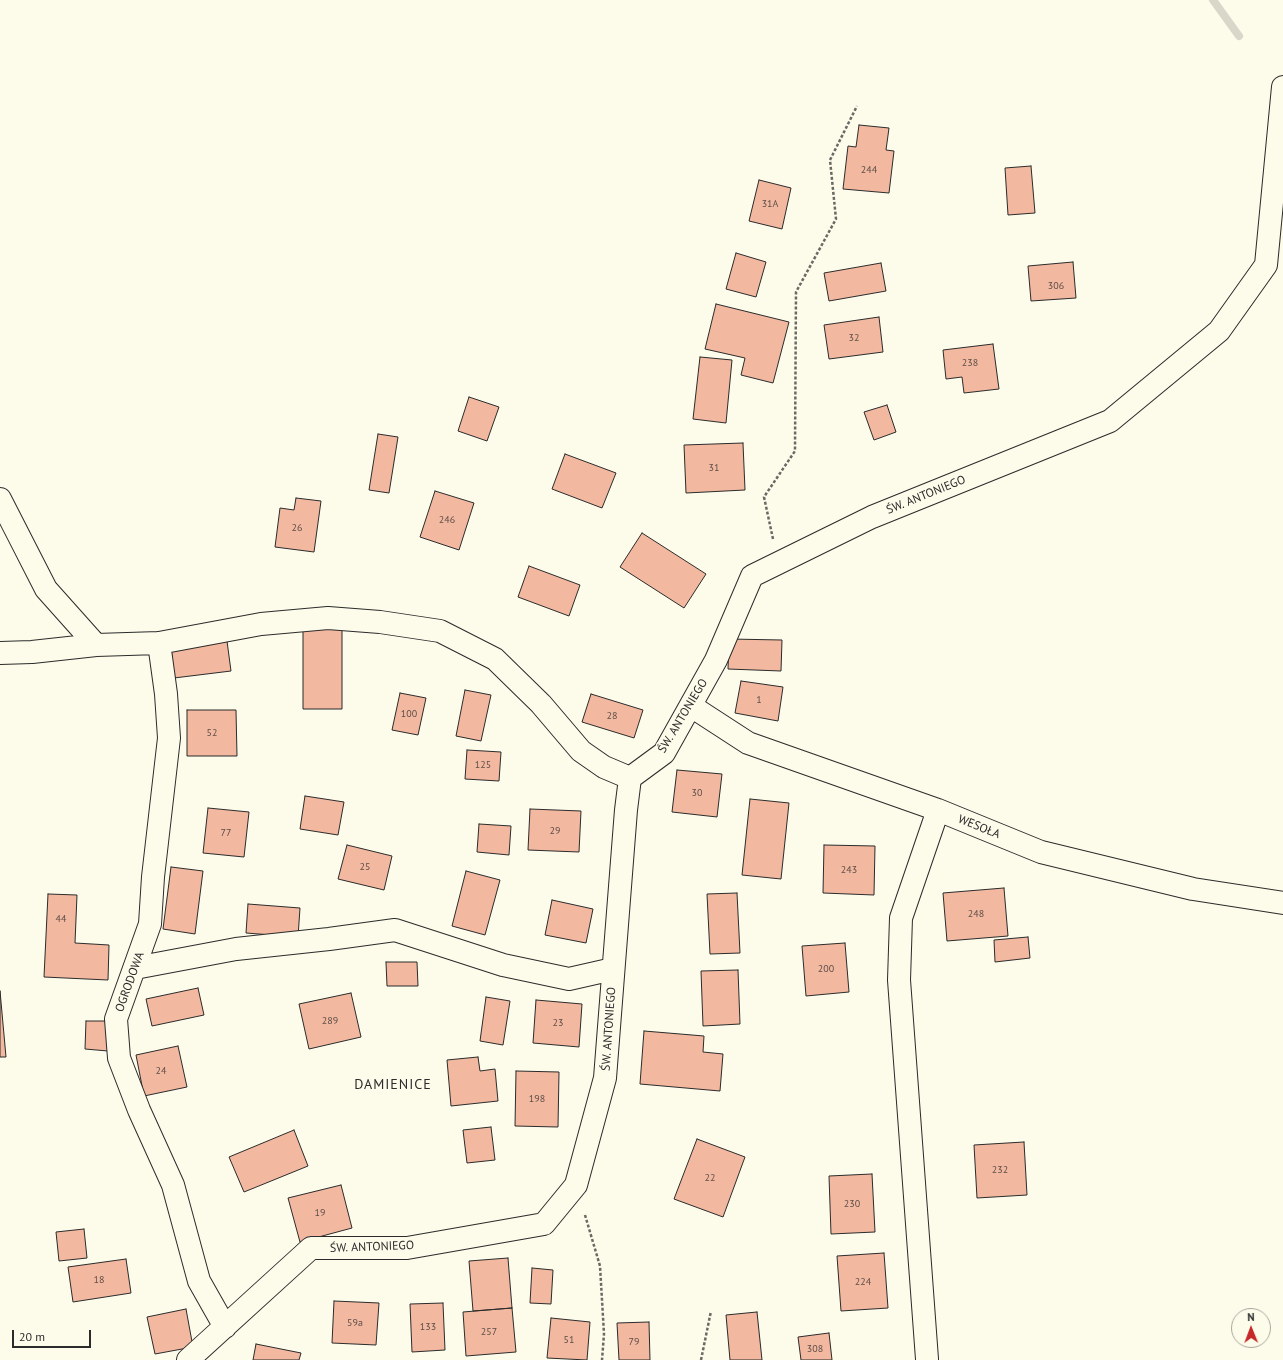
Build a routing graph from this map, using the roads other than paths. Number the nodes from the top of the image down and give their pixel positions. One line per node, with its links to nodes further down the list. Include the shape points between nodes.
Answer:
1 (1283, 87): 6 (street, ŚW. ANTONIEGO, via 1266,265 1219,331 1110,421 872,517 752,576 716,660)
2 (0, 499): 4 (street, via 46,589)
3 (159, 642): 4 (street); 7 (street, via 261,624 328,618 380,622 440,631 495,659 541,704 581,751 604,767); 10 (street, OGRODOWA, via 169,738 150,924)
4 (96, 645): 5 (street)
5 (0, 653)
6 (691, 706): 7 (street, ŚW. ANTONIEGO, via 664,753); 8 (street, WESOŁA, via 748,744)
7 (630, 778): 11 (street, ŚW. ANTONIEGO)
8 (938, 810): 9 (street, WESOŁA, via 1041,852 1193,889); 13 (street, via 901,918 899,980)
9 (1283, 902)
10 (135, 968): 11 (street, via 236,949 395,930 503,965 569,979); 12 (street, OGRODOWA, via 116,1019 119,1058 173,1185 198,1281)
11 (613, 969): 12 (street, ŚW. ANTONIEGO, via 605,1078 576,1186 544,1224 407,1248 311,1248)
12 (225, 1326): 14 (street, ŚW. ANTONIEGO)
13 (927, 1359)
14 (188, 1360)

